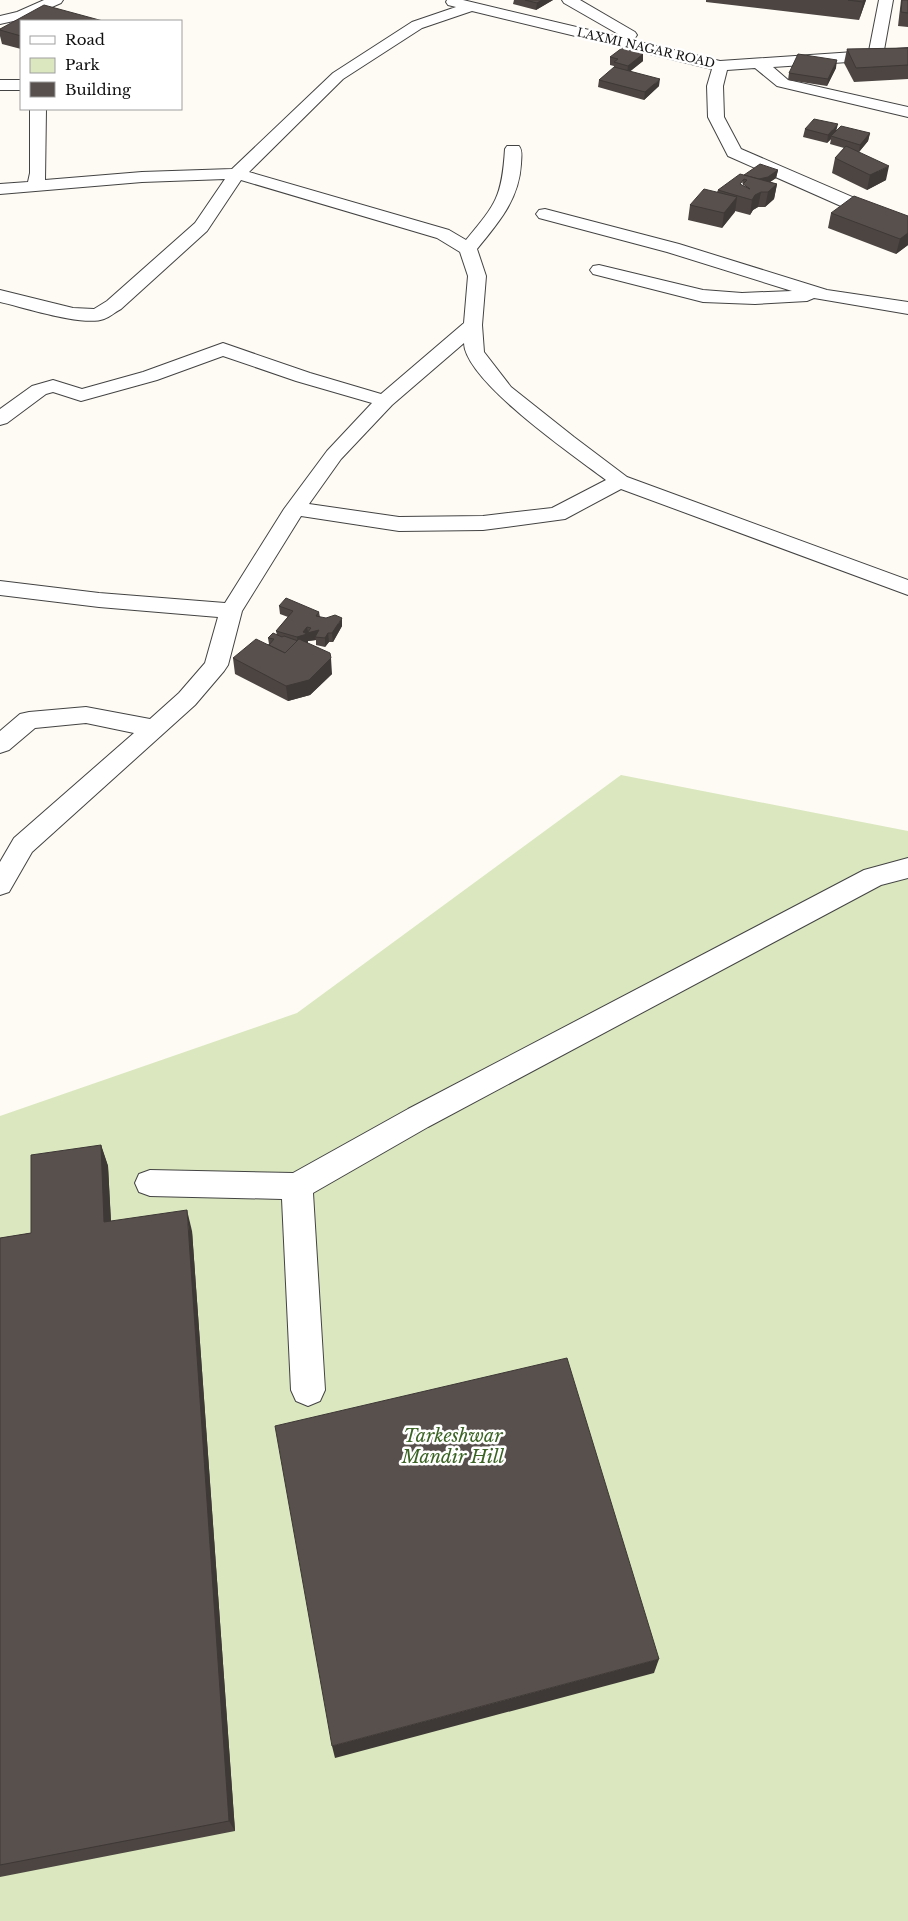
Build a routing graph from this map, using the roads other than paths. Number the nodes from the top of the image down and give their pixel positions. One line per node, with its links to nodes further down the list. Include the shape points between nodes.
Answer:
1 (56, 0): 6 (street, via 22,15)
2 (446, 0): 5 (street, LAXMI NAGAR ROAD)
3 (569, 0): 7 (street)
4 (886, 0): 9 (street)
5 (470, 7): 7 (street, LAXMI NAGAR ROAD); 17 (street, via 417,25 338,76)
6 (0, 20)
7 (655, 50): 11 (street, LAXMI NAGAR ROAD)
8 (908, 53): 9 (street, LAXMI NAGAR ROAD)
9 (876, 55): 10 (street, LAXMI NAGAR ROAD)
10 (758, 63): 11 (street, LAXMI NAGAR ROAD); 15 (street, via 783,83)
11 (720, 66): 21 (street, via 715,86 716,117 734,152)
12 (0, 85): 13 (street)
13 (20, 85)
14 (38, 110): 18 (street, via 38,174)
15 (908, 112)
16 (513, 149): 22 (street, via 508,192)
17 (237, 174): 18 (street, via 142,177); 22 (street, via 443,234); 25 (street, via 201,227 114,305 98,315 73,314)
18 (35, 186): 19 (street)
19 (0, 189)
20 (545, 214): 24 (street, via 672,248)
21 (908, 227)
22 (468, 250): 27 (street, via 477,276)
23 (599, 270): 24 (street, via 705,296 750,299)
24 (820, 294): 26 (street)
25 (0, 296)
26 (908, 308)
27 (473, 324): 28 (street); 30 (street, via 474,352 504,391)
28 (385, 401): 29 (street, via 273,368 223,349 150,376 81,395 52,386 40,390); 31 (street, via 334,455)
29 (0, 419)
30 (620, 481): 31 (street, via 557,514 483,523 399,524); 33 (street)
31 (295, 510): 34 (street)
32 (0, 588): 34 (street)
33 (908, 588)
34 (231, 611): 35 (street, via 216,665 187,699)
35 (154, 728): 36 (street, via 86,715 29,720); 38 (street, via 23,845)
36 (0, 744)
37 (908, 868): 40 (street, via 873,878 418,1118)
38 (0, 885)
39 (150, 1182): 40 (street)
40 (297, 1186): 41 (street)
41 (308, 1390)

